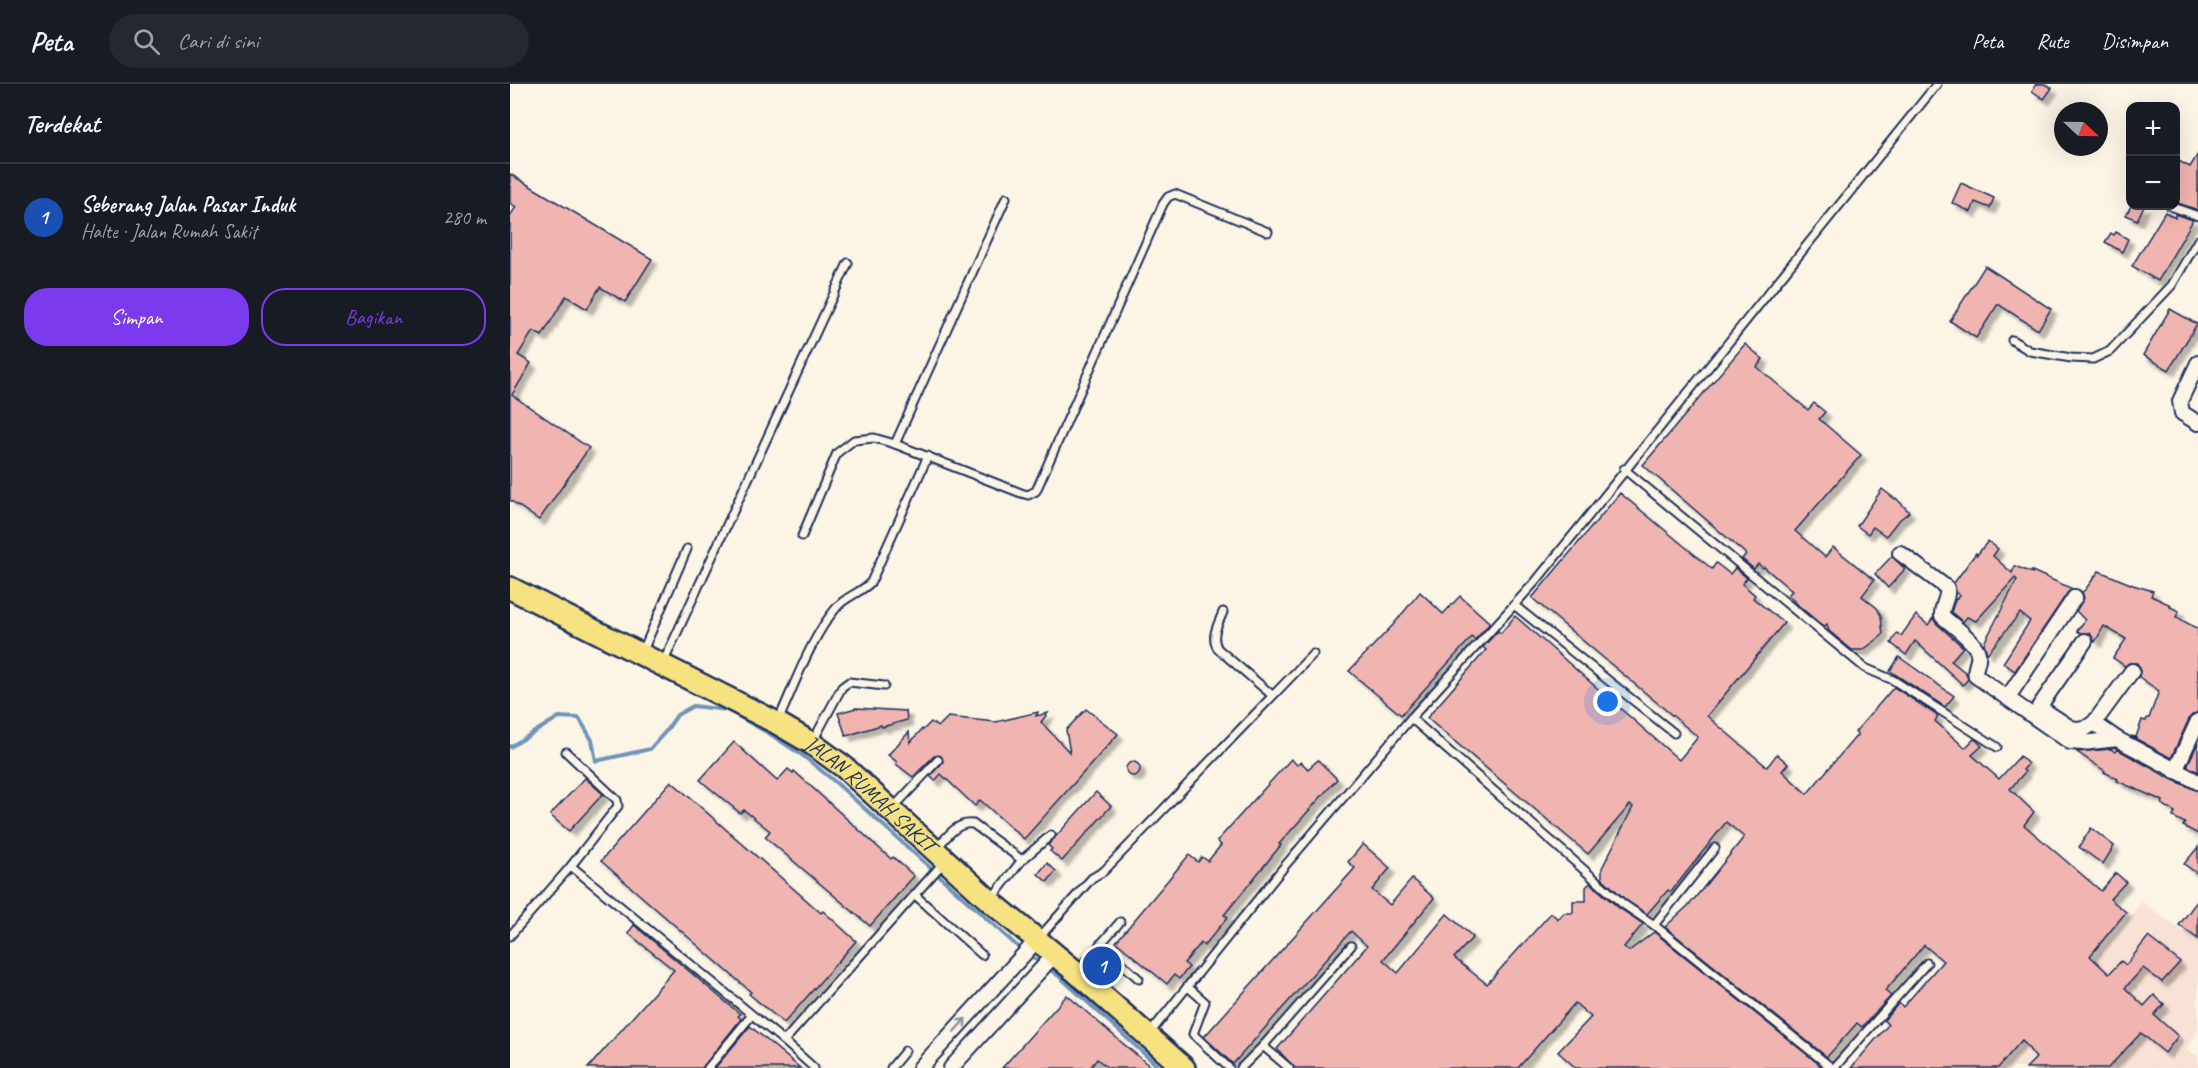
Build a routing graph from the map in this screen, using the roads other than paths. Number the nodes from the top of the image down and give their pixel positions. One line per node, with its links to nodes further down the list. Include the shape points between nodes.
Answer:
1 (1937, 84): 13 (lane)
2 (1006, 198): 11 (lane)
3 (2180, 210): 4 (lane)
4 (2198, 216)
5 (1268, 232): 12 (lane, via 1175,194 1168,197 1036,491 1029,495 1021,493)
6 (2198, 240): 8 (lane, via 2172,285 2110,351 2093,359 2071,358 2030,351)
7 (848, 263): 24 (lane)
8 (2012, 340)
9 (2198, 363): 10 (street, via 2180,401 2182,413)
10 (2198, 423)
11 (895, 444): 12 (lane); 14 (lane, via 874,438 854,440 837,453)
12 (928, 456): 31 (lane, via 871,582 839,604 826,623)
13 (1624, 470): 19 (lane); 36 (lane, via 1865,668 1893,680)
14 (802, 536)
15 (687, 549): 23 (lane)
16 (1900, 552): 28 (street, via 1947,588 1942,616 1976,646 1976,676)
17 (510, 588): 23 (main road, JALAN RUMAH SAKIT)
18 (2075, 597): 28 (street)
19 (1514, 604): 29 (lane); 33 (lane)
20 (1223, 612): 27 (lane, via 1214,635 1218,649)
21 (2085, 641): 32 (street, via 2039,707 2071,728 2083,730)
22 (1313, 654): 27 (lane)
23 (641, 655): 24 (main road, JALAN RUMAH SAKIT)
24 (662, 665): 31 (main road, JALAN RUMAH SAKIT)
25 (2132, 671): 32 (street)
26 (884, 686): 35 (lane, via 849,682 842,687)
27 (1272, 695): 54 (lane, via 1104,871 1092,878)
28 (2008, 697): 34 (street, via 2070,741)
29 (1411, 718): 50 (lane, via 1623,904); 60 (lane)
30 (2198, 722): 39 (street)
31 (777, 723): 35 (main road, JALAN RUMAH SAKIT)
32 (2094, 723): 34 (street)
33 (1674, 733)
34 (2117, 739): 39 (street)
35 (811, 743): 41 (main road, JALAN RUMAH SAKIT)
36 (1997, 747)
37 (566, 752): 46 (lane, via 617,800 618,806)
38 (938, 760): 41 (lane)
39 (2175, 771): 40 (street)
40 (2198, 783)
41 (891, 810): 45 (main road, JALAN RUMAH SAKIT)
42 (1052, 835): 44 (lane)
43 (1714, 848): 50 (lane)
44 (1022, 860): 45 (lane, via 968,823 962,824); 48 (lane)
45 (938, 863): 47 (lane); 48 (main road, JALAN RUMAH SAKIT)
46 (571, 866): 51 (lane); 61 (lane)
47 (915, 895): 55 (lane); 63 (lane)
48 (990, 901): 54 (main road, JALAN RUMAH SAKIT)
49 (1120, 922): 52 (lane)
50 (1654, 925): 75 (lane)
51 (510, 936)
52 (1100, 944): 58 (lane); 59 (lane)
53 (1351, 946): 64 (lane)
54 (1029, 949): 56 (main road, JALAN RUMAH SAKIT); 69 (street, one-way to 54)
55 (982, 955)
56 (1046, 963): 58 (main road, JALAN RUMAH SAKIT); 70 (street)
57 (1927, 963): 75 (lane)
58 (1076, 972): 62 (main road, JALAN RUMAH SAKIT)
59 (1139, 979)
60 (1188, 987): 62 (lane); 72 (lane, via 1205,1002 1193,1034)
61 (751, 1016): 63 (lane); 66 (lane)
62 (1148, 1035): 71 (main road, JALAN RUMAH SAKIT)
63 (784, 1041): 67 (lane)
64 (1263, 1046): 73 (lane); 74 (lane)
65 (905, 1052): 68 (lane)
66 (708, 1068)
67 (814, 1068)
68 (891, 1068)
69 (920, 1068)
70 (951, 1068)
71 (1184, 1068)
72 (1229, 1068)
73 (1241, 1068)
74 (1289, 1068)
75 (1833, 1068)

